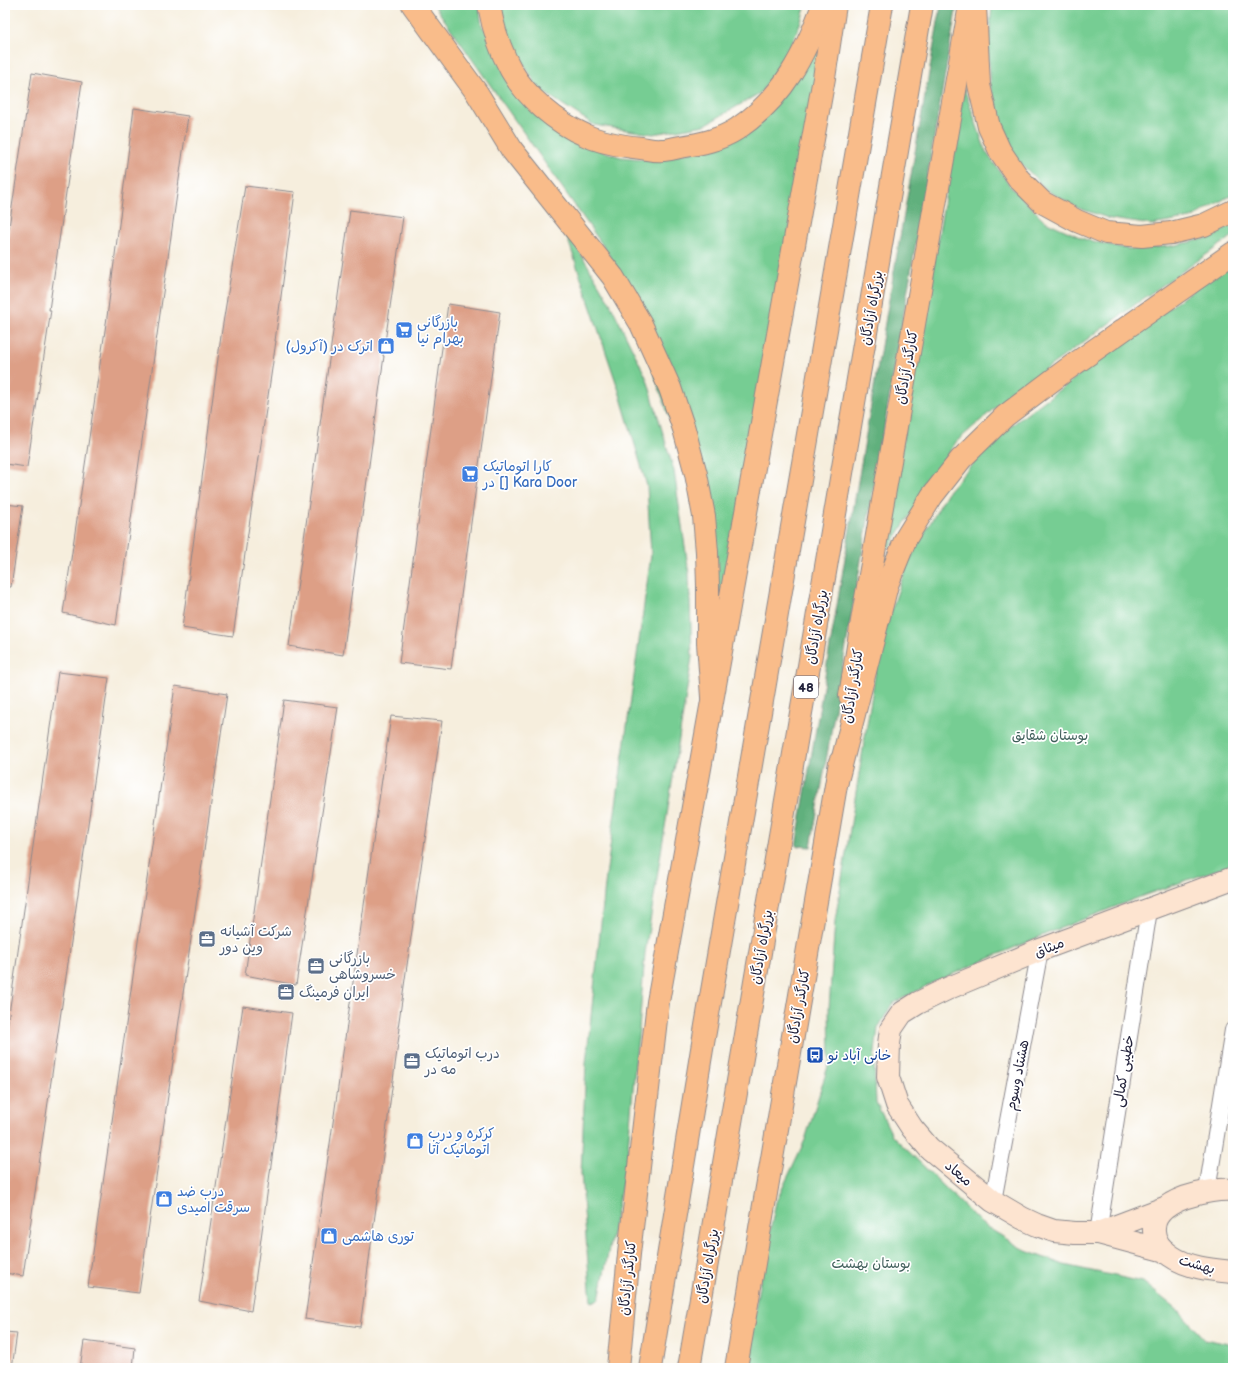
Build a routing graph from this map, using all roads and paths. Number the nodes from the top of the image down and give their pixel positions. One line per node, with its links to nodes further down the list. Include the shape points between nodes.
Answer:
1 (413, 5): 11 (main road, via 477,93 512,150 613,277 640,324 667,382 684,429 704,516)
2 (489, 5): 3 (main road, via 492,25 512,71 524,89 543,107 586,136 622,146 661,150 716,140 737,129 769,103 795,69)
3 (823, 5)
4 (835, 5): 11 (main road, کنارگذر آزادگان)
5 (882, 5): 26 (main road, via 703,1041)
6 (922, 5): 27 (main road, بزرگراه آزادگان / 48)
7 (970, 5): 12 (main road, کنارگذر آزادگان, via 864,607)
8 (975, 5): 9 (main road, via 979,85 989,127 1000,151 1019,179 1042,202 1106,233 1142,236 1171,233 1204,225)
9 (1233, 210)
10 (1233, 253): 12 (main road, via 1066,370 1006,416 961,459 932,496 906,538 887,585)
11 (712, 696): 25 (main road, کنارگذر آزادگان, via 658,1002)
12 (837, 781): 28 (main road, کنارگذر آزادگان)
13 (1233, 878): 14 (street, میثاق)
14 (1149, 910): 15 (street, میثاق); 22 (street, خطیبی کمالی)
15 (1040, 950): 17 (street, میثاق, via 918,1003 902,1013 891,1029); 20 (street, هشتاد وسوم)
16 (1233, 1030): 19 (street)
17 (889, 1044): 20 (street, میعاد, via 888,1077 897,1105 912,1128 930,1148)
18 (1233, 1190): 19 (street, بهشت)
19 (1207, 1191): 21 (street, بهشت, via 1186,1197)
20 (993, 1201): 22 (street, میعاد, via 1022,1218 1054,1231)
21 (1167, 1207): 22 (street); 23 (street, بهشت, via 1154,1224 1154,1234 1159,1246)
22 (1098, 1233): 23 (street)
23 (1165, 1251): 24 (street, بهشت, via 1187,1264)
24 (1233, 1272)
25 (618, 1368)
26 (650, 1368)
27 (689, 1368)
28 (736, 1368)

